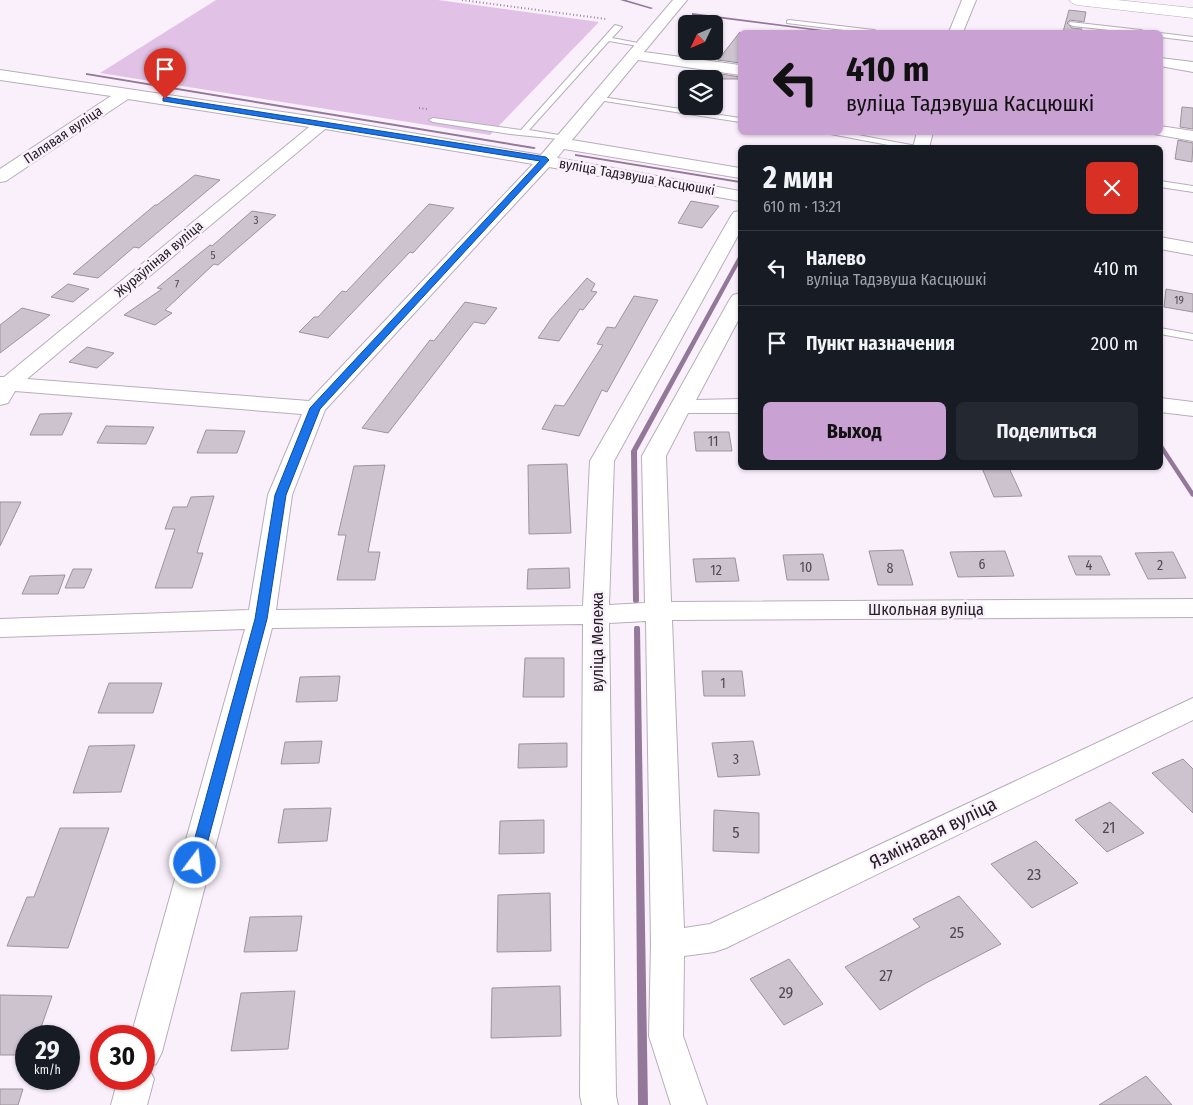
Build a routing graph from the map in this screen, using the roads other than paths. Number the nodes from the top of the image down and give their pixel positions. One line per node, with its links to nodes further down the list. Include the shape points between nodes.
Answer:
1 (680, 0): 14 (street)
2 (969, 0): 9 (street)
3 (1077, 0): 4 (street)
4 (1193, 13)
5 (789, 22): 8 (lane)
6 (1072, 24): 10 (lane)
7 (618, 27): 12 (lane)
8 (857, 30)
9 (957, 30)
10 (1124, 30)
11 (1163, 35): 13 (lane)
12 (607, 39): 14 (lane); 25 (lane)
13 (1193, 39)
14 (639, 50): 17 (street); 20 (street)
15 (1163, 62): 16 (street)
16 (1193, 67)
17 (738, 70)
18 (0, 75): 19 (street, вуліца Тадэвуша Касцюшкі)
19 (126, 93): 23 (street, вуліца Тадэвуша Касцюшкі); 31 (street, Палявая вуліца)
20 (598, 98): 22 (lane); 29 (street)
21 (433, 120): 25 (lane)
22 (738, 120)
23 (323, 123): 29 (street, вуліца Тадэвуша Касцюшкі); 41 (street, Жураўліная вуліца)
24 (1163, 131): 27 (street)
25 (523, 132): 29 (lane)
26 (844, 135): 28 (lane)
27 (1193, 136)
28 (909, 145)
29 (557, 147): 30 (street, вуліца Тадэвуша Касцюшкі); 34 (street, вуліца Тадэвуша Касцюшкі); 45 (street)
30 (738, 173)
31 (0, 177)
32 (1163, 184): 33 (lane)
33 (1193, 189)
34 (738, 195)
35 (738, 220): 49 (street, вуліца Мележа, via 602,461)
36 (1163, 244): 37 (street)
37 (1193, 249)
38 (738, 303): 44 (street)
39 (1163, 332): 40 (lane)
40 (1193, 337)
41 (3, 388): 45 (street)
42 (1163, 405): 46 (street)
43 (738, 406): 44 (street)
44 (681, 407): 48 (street, via 654,456)
45 (315, 408): 50 (street, via 280,495)
46 (1193, 409)
47 (1193, 608): 48 (street, Школьная вуліца)
48 (658, 611): 49 (street, Школьная вуліца); 53 (street)
49 (596, 615): 50 (street, Школьная вуліца); 57 (street, вуліца Мележа)
50 (261, 619): 51 (street, Школьная вуліца); 54 (street)
51 (0, 628)
52 (1193, 708): 53 (street, Язмінавая вуліца, via 714,938)
53 (668, 944): 58 (street, via 666,1036)
54 (151, 1025)
55 (133, 1090): 56 (street)
56 (129, 1105)
57 (600, 1105)
58 (689, 1105)

